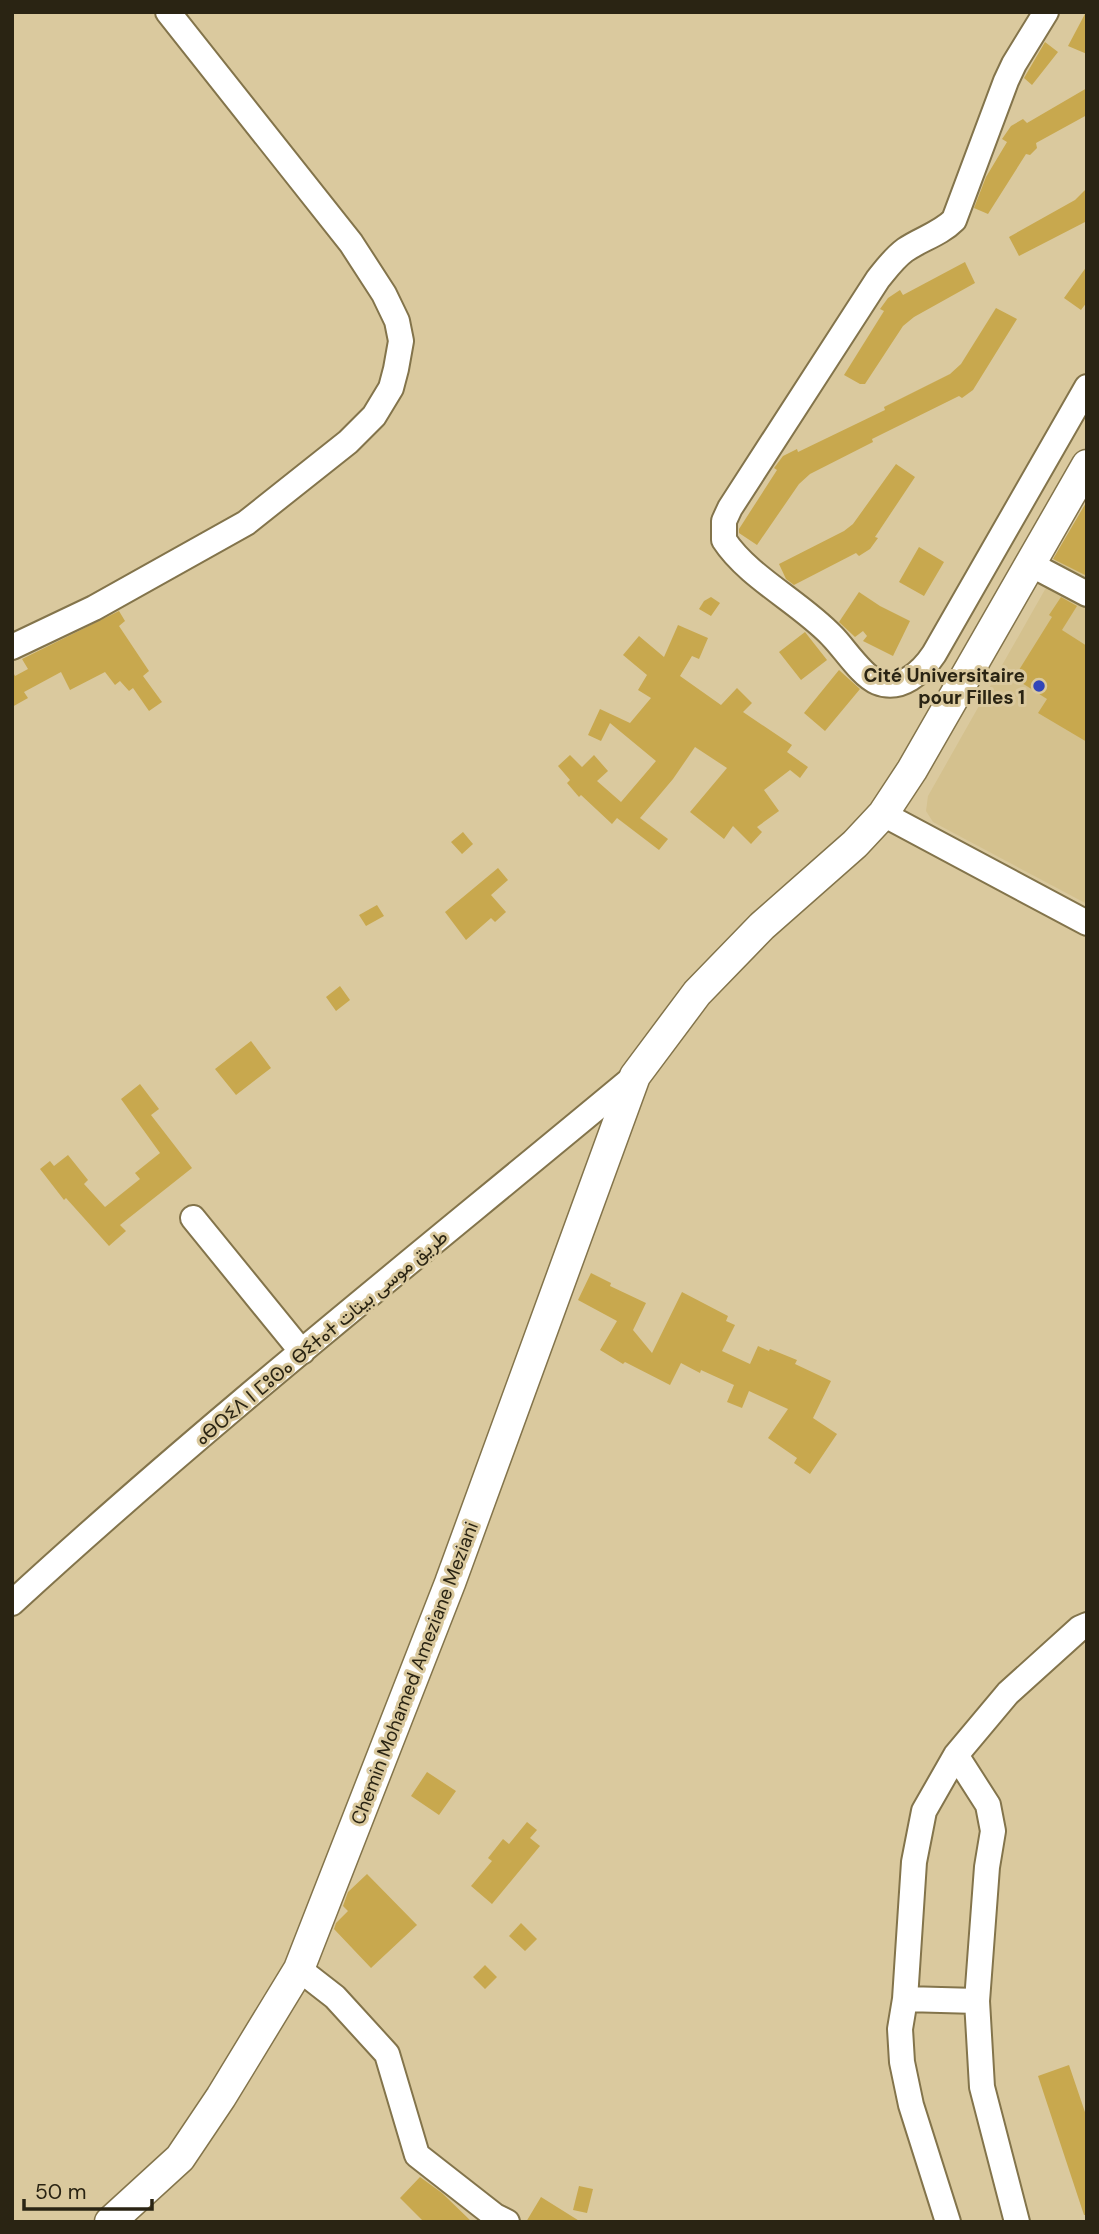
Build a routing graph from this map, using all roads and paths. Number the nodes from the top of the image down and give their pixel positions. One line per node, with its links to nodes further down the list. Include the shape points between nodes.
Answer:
1 (169, 12): 7 (street, via 351,243 384,293 401,341 396,369 391,388 374,416 246,523 94,608)
2 (1046, 12): 3 (street, via 1006,81 954,220 907,248 878,279 730,509 723,540 830,634 869,677 878,683 904,682 924,669 934,654)
3 (1087, 387)
4 (1087, 465): 5 (main road, Chemin Mohamed Ameziane Meziani)
5 (1030, 564): 6 (street); 8 (main road, Chemin Mohamed Ameziane Meziani)
6 (1087, 594)
7 (12, 647)
8 (883, 814): 9 (street); 10 (main road, Chemin Mohamed Ameziane Meziani, via 696,993)
9 (1087, 923)
10 (635, 1076): 12 (street, ⴰⴱⵔⵉⴷ ⵏ ⵎⵓⵙⴰ ⴱⵉⵜⴰⵜ طريق موسى بيتات); 16 (main road, Chemin Mohamed Ameziane Meziani, via 455,1570)
11 (193, 1218): 12 (street)
12 (302, 1352): 13 (street, ⴰⴱⵔⵉⴷ ⵏ ⵎⵓⵙⴰ ⴱⵉⵜⴰⵜ طريق موسى بيتات)
13 (12, 1603)
14 (1087, 1625): 15 (street, via 1008,1693)
15 (956, 1755): 17 (street, via 924,1811 914,1862); 18 (street, via 988,1805 993,1831 986,1867)
16 (299, 1969): 19 (main road, Chemin Mohamed Ameziane Meziani, via 180,2158); 20 (street, via 335,1997 387,2054 417,2155)
17 (905, 1999): 18 (street); 21 (street, via 900,2029 902,2062)
18 (977, 2001): 22 (street, via 982,2087)
19 (110, 2222)
20 (507, 2222)
21 (948, 2222)
22 (1017, 2222)

